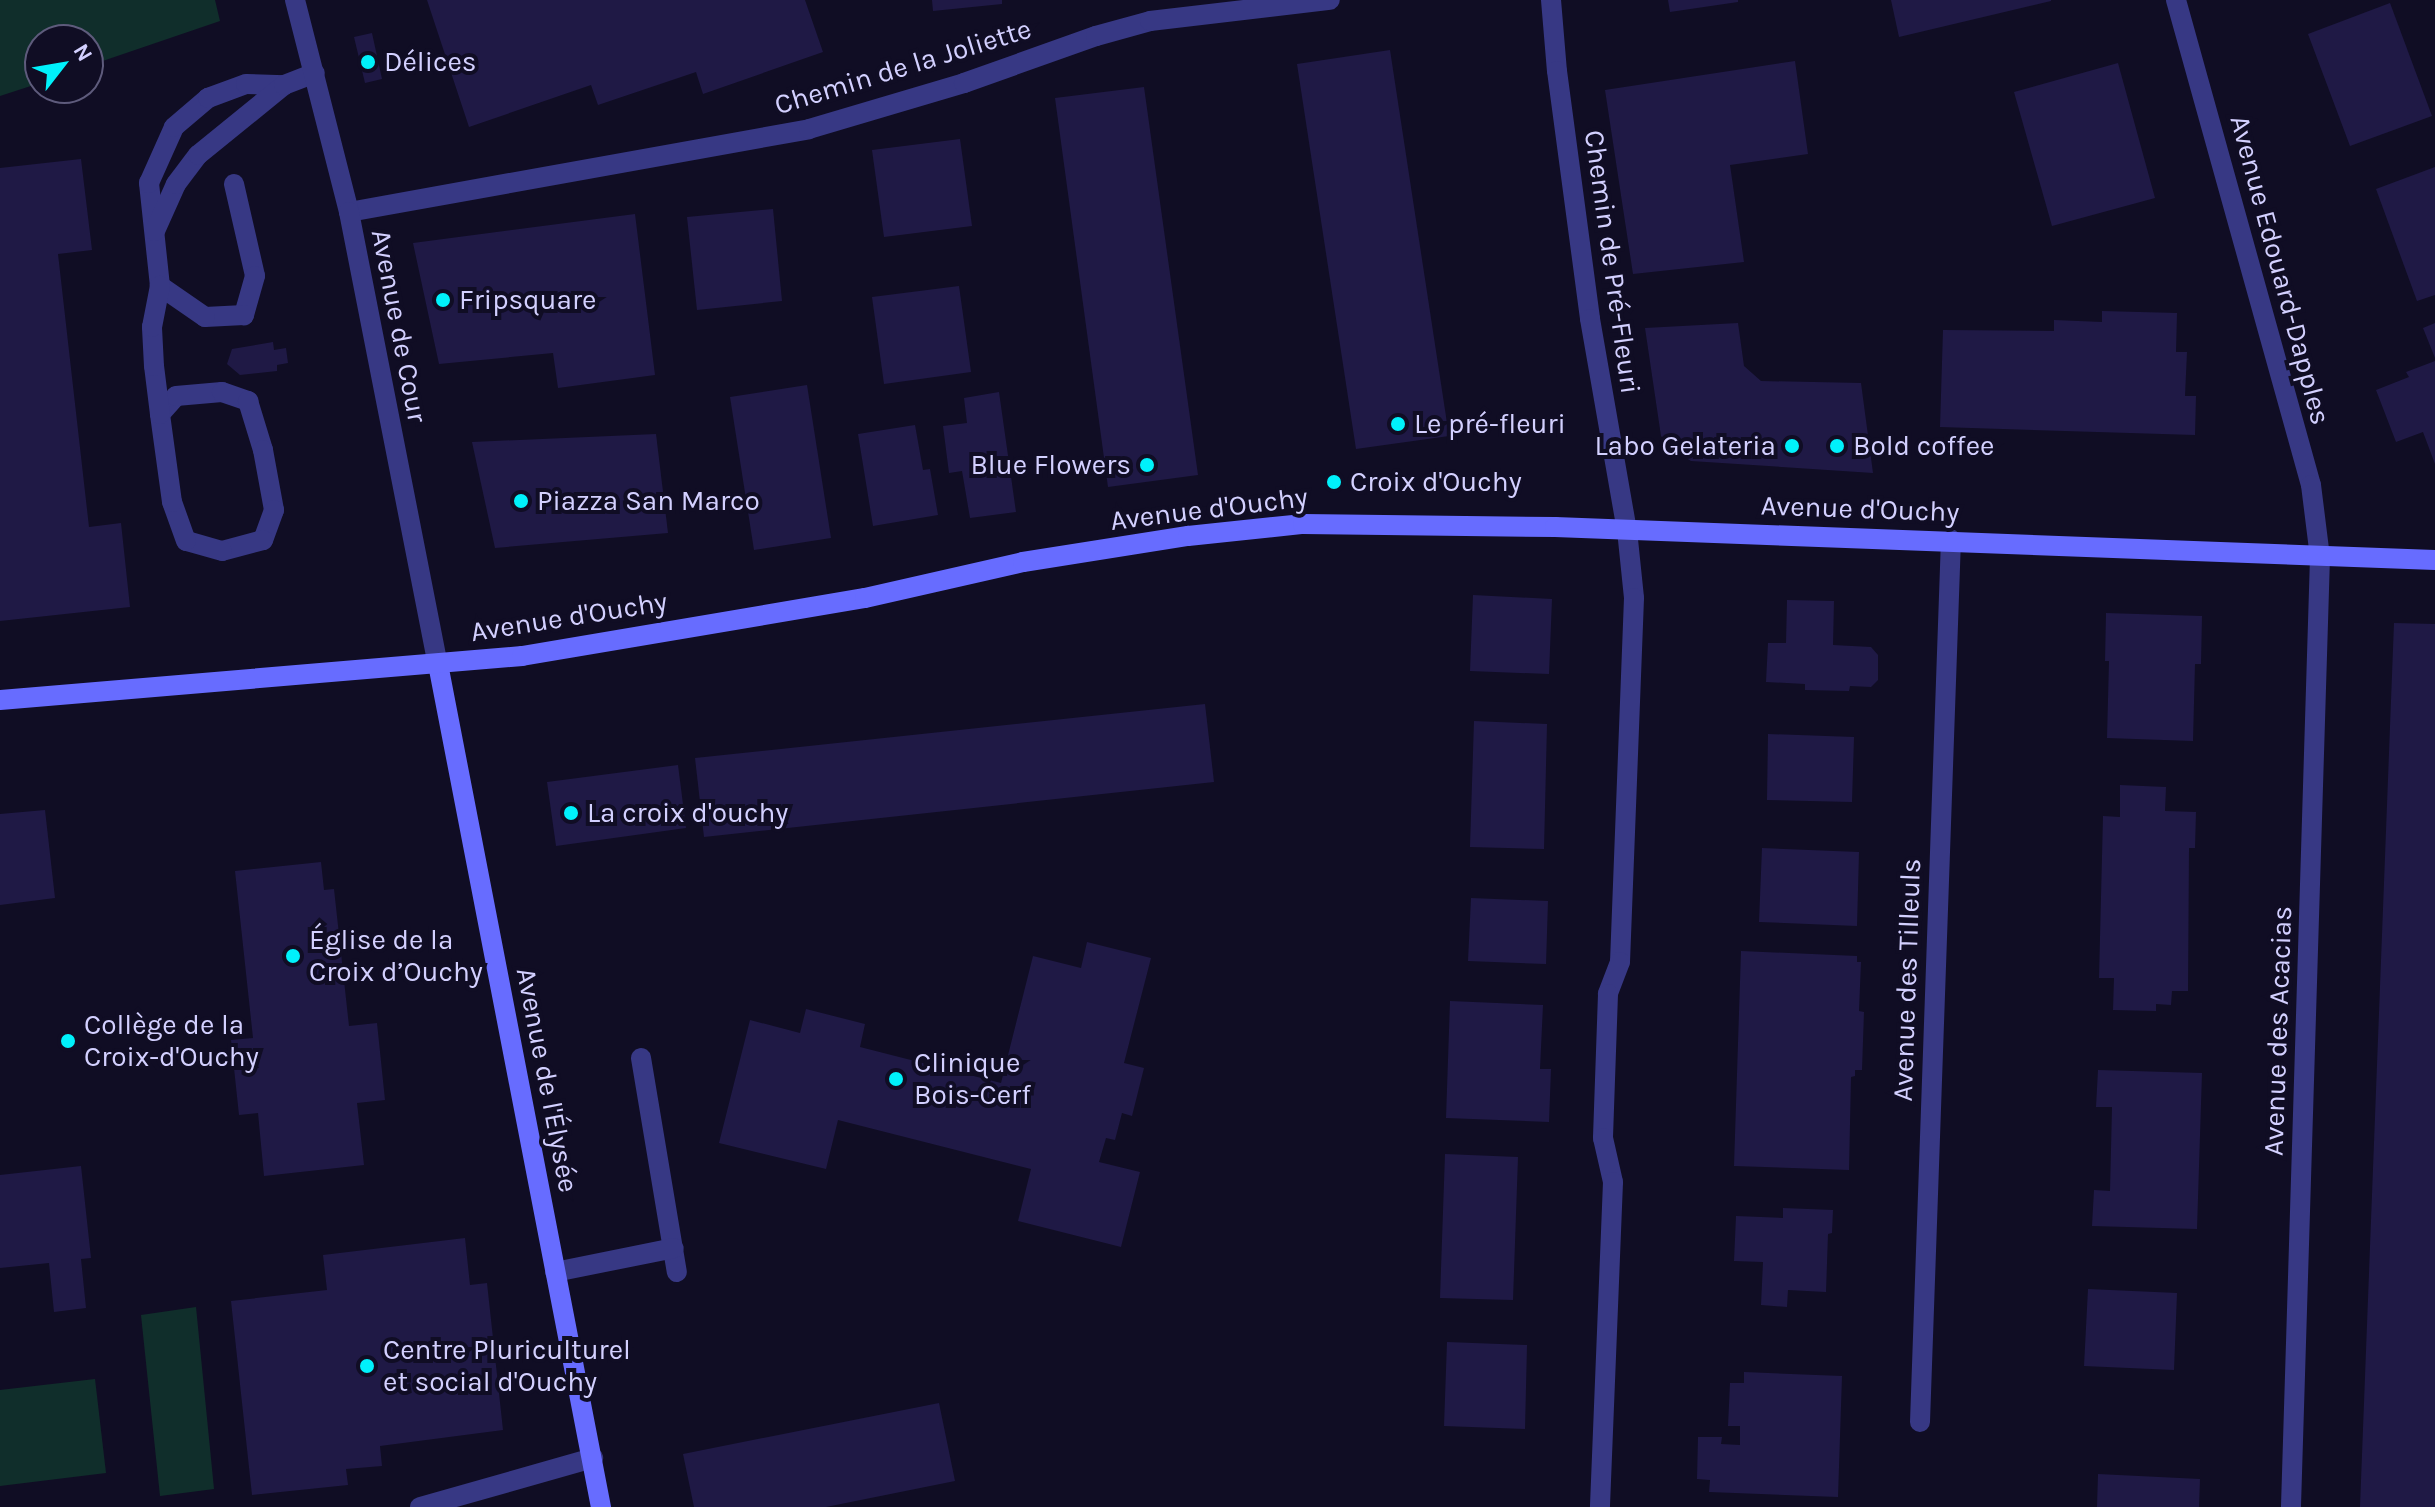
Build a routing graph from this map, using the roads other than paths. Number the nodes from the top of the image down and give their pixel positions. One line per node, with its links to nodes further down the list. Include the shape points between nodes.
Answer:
1 (295, 0): 5 (street, Avenue de Cour)
2 (1330, 0): 8 (street, Chemin de la Joliette, via 1150,21 809,129)
3 (1551, 0): 12 (street, Chemin de Pré-Fleuri, via 1590,319)
4 (2176, 0): 14 (street, Avenue Edouard-Dapples, via 2311,485)
5 (315, 73): 6 (street); 8 (street, Avenue de Cour)
6 (284, 85): 9 (street, via 198,155 176,184); 9 (street, via 246,84 208,98 174,127 149,183)
7 (234, 184): 10 (street, via 255,276 244,315 205,317)
8 (349, 212): 16 (street, Avenue de Cour)
9 (155, 233): 10 (street)
10 (160, 286): 11 (street, via 152,327)
11 (160, 414): 11 (street, via 172,502 186,541 222,551 263,540 274,510 248,401 222,392 176,396)
12 (1627, 530): 13 (main road, Avenue d'Ouchy); 16 (main road, Avenue d'Ouchy, via 1303,524 1188,536 1023,562 834,603 522,656); 27 (street, Chemin de Pré-Fleuri, via 1634,598 1620,962 1608,994 1603,1138 1613,1182)
13 (1951, 540): 14 (main road, Avenue d'Ouchy); 22 (street, Avenue des Tilleuls)
14 (2320, 557): 15 (main road, Avenue d'Ouchy); 28 (street, Avenue des Acacias)
15 (2435, 560)
16 (438, 664): 17 (main road, Avenue d'Ouchy); 20 (main road, Avenue de l'Élysée)
17 (0, 700)
18 (641, 1058): 19 (street)
19 (674, 1248): 20 (street); 21 (street)
20 (555, 1272): 23 (main road, Avenue de l'Élysée)
21 (677, 1272)
22 (1920, 1422)
23 (593, 1458): 24 (street); 26 (main road, Avenue de l'Élysée)
24 (466, 1501): 25 (street)
25 (420, 1507)
26 (601, 1507)
27 (1600, 1507)
28 (2291, 1507)

